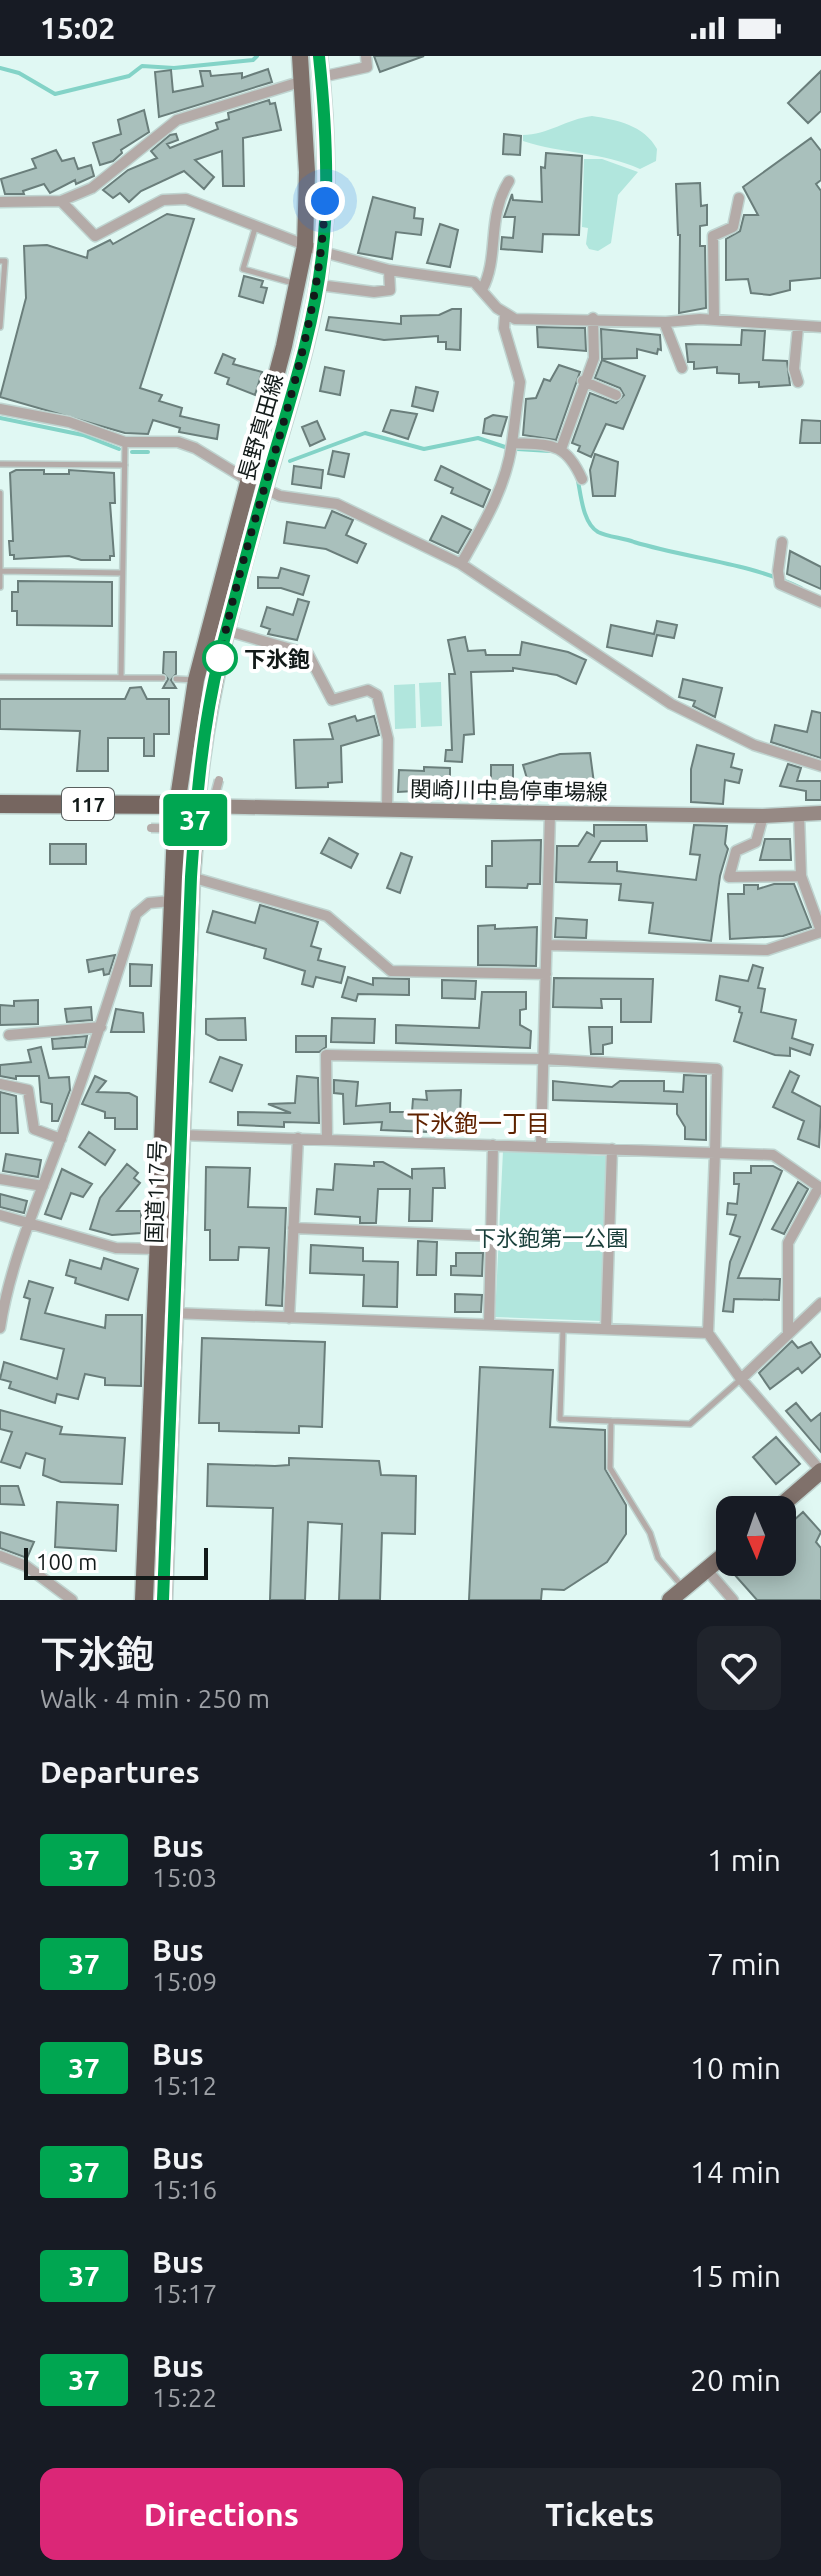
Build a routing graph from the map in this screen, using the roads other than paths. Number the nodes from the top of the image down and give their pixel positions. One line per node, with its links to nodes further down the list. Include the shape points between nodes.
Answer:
1 (300, 56): 5 (main road, 長野真田線)
2 (319, 56): 4 (main road, 長野真田線)
3 (366, 56): 4 (street, via 367,67)
4 (321, 77): 12 (main road, 長野真田線, via 326,120)
5 (303, 81): 8 (street, via 177,120 92,188); 11 (main road, 長野真田線)
6 (509, 181): 17 (street, via 496,205 490,273)
7 (739, 198): 20 (street, via 733,227 713,236)
8 (61, 201): 9 (street); 10 (street, via 95,236 163,200 186,199)
9 (0, 202)
10 (256, 224): 11 (street); 15 (lane, via 243,269)
11 (305, 246): 12 (street); 15 (main road, 長野真田線)
12 (323, 252): 14 (street); 37 (main road, 長野真田線, via 306,347)
13 (0, 261): 22 (lane, via 5,261)
14 (389, 270): 16 (street, via 390,290); 17 (street, via 474,282)
15 (297, 284): 36 (main road, 長野真田線)
16 (327, 286)
17 (482, 290): 18 (street)
18 (505, 314): 19 (street, via 515,319); 31 (street, via 520,382)
19 (593, 318): 21 (street); 26 (street, via 594,358)
20 (714, 320): 21 (street); 23 (street)
21 (664, 322): 25 (street)
22 (0, 327)
23 (798, 327): 24 (street); 27 (street)
24 (821, 327)
25 (682, 368)
26 (583, 381): 28 (street); 32 (street)
27 (798, 382)
28 (616, 395)
29 (0, 409): 30 (street, via 69,422)
30 (125, 442): 34 (lane); 36 (street, via 178,442)
31 (512, 443): 32 (street); 40 (street, via 488,517)
32 (561, 449): 35 (street, via 572,457)
33 (0, 464): 34 (lane)
34 (125, 465): 42 (lane)
35 (582, 479)
36 (249, 481): 50 (main road, 長野真田線)
37 (265, 489): 40 (street, via 337,504); 45 (main road, 長野真田線)
38 (0, 493): 41 (lane)
39 (782, 542): 44 (street, via 778,575)
40 (461, 564): 51 (street, via 671,704 754,745)
41 (0, 571): 42 (lane); 43 (lane)
42 (122, 573): 47 (lane)
43 (0, 587)
44 (821, 602)
45 (228, 631): 55 (main road, 長野真田線); 56 (street, via 308,654 332,700 368,690 377,695 388,739)
46 (0, 677): 47 (lane)
47 (121, 678): 48 (lane)
48 (163, 678)
49 (176, 679): 50 (lane)
50 (196, 680): 54 (main road, 長野真田線)
51 (821, 766)
52 (219, 780): 61 (street, bridge, via 208,829)
53 (0, 804): 54 (highway, 117)
54 (177, 805): 55 (highway, 117); 64 (highway, 国道117号)
55 (197, 805): 56 (main road, 関崎川中島停車場線); 63 (highway, 国道117号)
56 (387, 808): 57 (main road, 関崎川中島停車場線)
57 (550, 813): 60 (main road, 関崎川中島停車場線); 66 (street)
58 (821, 813): 59 (main road, 関崎川中島停車場線)
59 (799, 814): 60 (main road, 関崎川中島停車場線); 62 (street)
60 (763, 816): 62 (street, via 756,842 736,851 729,877)
61 (151, 828)
62 (801, 876): 65 (street)
63 (191, 877): 67 (street, via 327,916 391,971); 72 (highway, 国道117号)
64 (171, 901): 68 (street, via 149,903 136,914); 87 (highway, 国道117号)
65 (821, 931): 66 (street, via 767,950)
66 (547, 945): 67 (street)
67 (546, 974): 70 (street)
68 (101, 1027): 69 (street); 75 (street)
69 (9, 1035)
70 (541, 1059): 74 (street, via 326,1055); 77 (street); 79 (street, via 717,1069)
71 (0, 1084): 75 (street, via 28,1090 34,1129)
72 (181, 1135): 73 (street); 90 (highway, 国道117号)
73 (298, 1138): 74 (street); 85 (street)
74 (327, 1138): 76 (street)
75 (61, 1139): 82 (street)
76 (493, 1145): 77 (street); 86 (street)
77 (541, 1146): 78 (street)
78 (612, 1149): 79 (street); 95 (street)
79 (715, 1153): 81 (street, via 773,1155); 96 (street)
80 (0, 1179): 82 (street)
81 (820, 1182): 97 (street, via 788,1243)
82 (43, 1186): 84 (street)
83 (0, 1215): 84 (street)
84 (30, 1221): 87 (street, via 116,1248); 94 (street)
85 (293, 1228): 86 (street); 91 (street)
86 (492, 1236): 92 (street)
87 (157, 1249): 89 (highway, 国道117号)
88 (821, 1303): 97 (street)
89 (154, 1312): 90 (street); 107 (highway, 国道117号)
90 (174, 1313): 91 (street); 108 (highway, 国道117号)
91 (289, 1318): 92 (street)
92 (489, 1324): 93 (street)
93 (563, 1327): 95 (street); 99 (lane, via 560,1419)
94 (0, 1328)
95 (606, 1329): 96 (street)
96 (708, 1333): 98 (street)
97 (788, 1334): 98 (street)
98 (741, 1379): 99 (lane, via 690,1424); 100 (street)
99 (611, 1421): 105 (lane, via 610,1468 650,1533 658,1558)
100 (821, 1471): 101 (main road)
101 (792, 1496)
102 (0, 1556): 106 (street, via 26,1566)
103 (716, 1562): 104 (main road)
104 (707, 1570): 105 (main road); 110 (street)
105 (684, 1589): 109 (main road)
106 (72, 1600)
107 (144, 1600)
108 (163, 1600)
109 (670, 1600)
110 (733, 1600)

